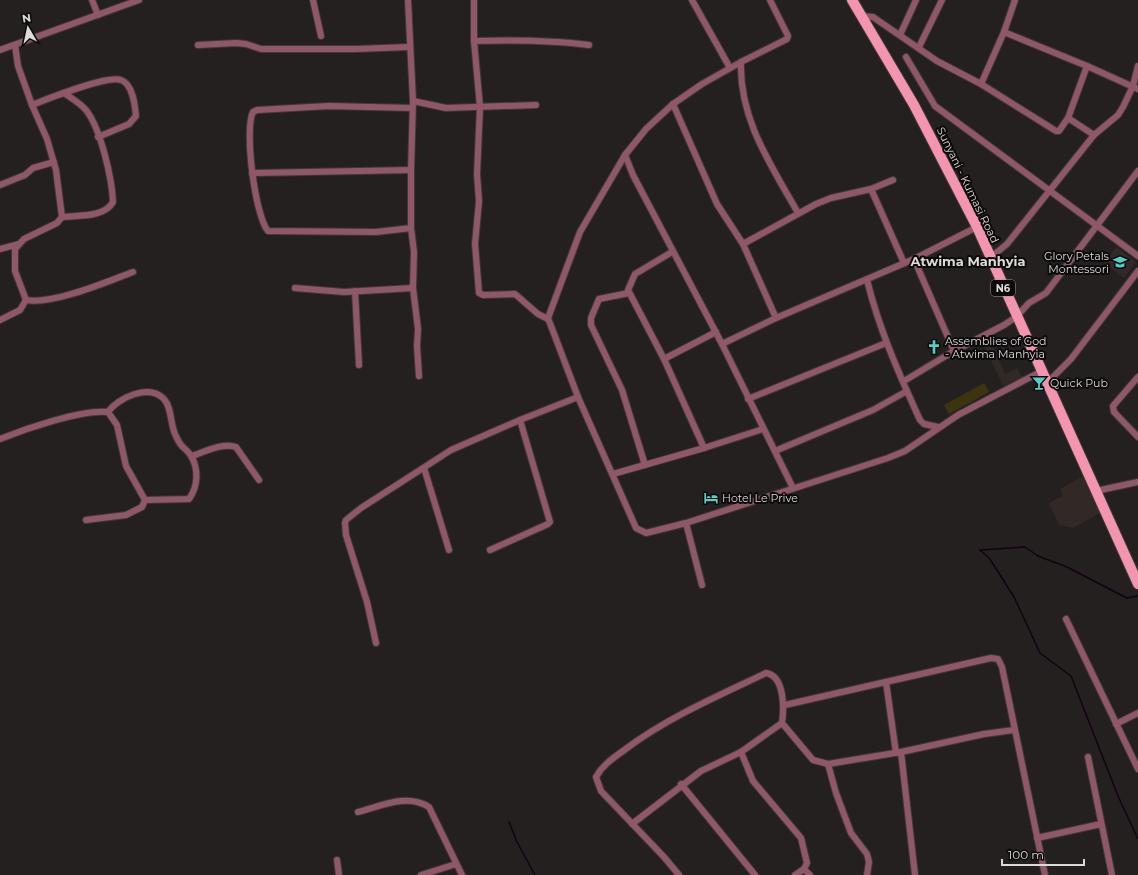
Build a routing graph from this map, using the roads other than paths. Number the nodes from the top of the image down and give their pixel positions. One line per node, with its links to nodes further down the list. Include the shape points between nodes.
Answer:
1 (92, 0): 12 (street)
2 (139, 0): 12 (street)
3 (313, 0): 16 (street)
4 (408, 0): 21 (street)
5 (474, 0): 17 (street)
6 (692, 0): 28 (street)
7 (770, 0): 25 (street, via 788,36 787,39)
8 (852, 0): 13 (main road, Sunyani - Kumasi Road / N6)
9 (916, 0): 15 (street)
10 (942, 0): 22 (street)
11 (1015, 0): 14 (street)
12 (98, 15): 18 (street)
13 (861, 16): 15 (street, via 873,17); 53 (main road, Sunyani - Kumasi Road / N6, via 914,105)
14 (1004, 32): 26 (street); 29 (street)
15 (900, 35): 22 (street)
16 (322, 36)
17 (474, 41): 20 (street, via 521,39); 36 (street)
18 (15, 45): 23 (street); 34 (street, via 18,66)
19 (198, 45): 21 (street, via 236,43 261,49)
20 (589, 45)
21 (409, 47): 32 (street)
22 (919, 47): 29 (street, via 938,61)
23 (0, 48)
24 (906, 57): 49 (street, via 935,106)
25 (741, 62): 28 (street); 50 (street, via 741,92 759,144)
26 (1087, 66): 30 (street); 38 (street)
27 (1138, 66): 30 (street)
28 (730, 68): 33 (street)
29 (981, 84): 38 (street, via 1056,131 1059,131)
30 (1136, 88): 39 (street, via 1118,115)
31 (64, 93): 34 (street); 40 (street, via 87,112); 40 (street, via 116,80 122,80 128,85 136,116 123,128)
32 (412, 101): 36 (street, via 446,108); 37 (street)
33 (673, 104): 41 (street, via 646,129); 56 (street, via 717,204)
34 (32, 105): 42 (street)
35 (536, 105): 36 (street)
36 (480, 107): 73 (street, via 477,174 479,201 475,244 479,293 515,294 538,314)
37 (412, 108): 43 (street); 45 (street, via 329,106 253,112 249,123)
38 (1068, 118): 39 (street)
39 (1094, 135): 49 (street)
40 (98, 137): 51 (street, via 107,162 113,202 110,208 102,213)
41 (625, 155): 58 (street); 73 (street, via 580,232)
42 (54, 162): 47 (street, via 33,168 25,175); 51 (street)
43 (410, 170): 45 (street); 54 (street)
44 (1138, 171): 52 (street)
45 (252, 173): 54 (street, via 256,198 268,231 376,232)
46 (893, 180): 48 (street)
47 (0, 185)
48 (871, 189): 50 (street, via 831,198); 62 (street)
49 (1051, 191): 52 (street); 61 (street, via 1007,244)
50 (798, 213): 56 (street)
51 (62, 217): 55 (street, via 57,223)
52 (1097, 225): 59 (street); 71 (street, via 1046,293 1029,303)
53 (977, 227): 60 (street); 61 (main road, Sunyani - Kumasi Road / N6)
54 (412, 228): 67 (street)
55 (19, 244): 57 (street); 70 (street, via 15,249 15,271)
56 (742, 244): 72 (street)
57 (0, 249)
58 (672, 252): 69 (street, via 635,274); 75 (street)
59 (1138, 256)
60 (914, 258): 62 (street); 78 (street)
61 (990, 258): 71 (main road, Sunyani - Kumasi Road / N6)
62 (904, 263): 65 (street)
63 (1138, 271): 85 (street, via 1071,359)
64 (133, 272): 70 (street, via 53,299 34,302)
65 (867, 280): 72 (street); 76 (street)
66 (296, 288): 68 (street)
67 (413, 288): 68 (street); 82 (street, via 418,329)
68 (355, 291): 80 (street)
69 (629, 293): 79 (street); 98 (street, via 599,299 590,325 622,390)
70 (26, 300): 74 (street, via 20,310)
71 (1016, 317): 78 (street); 81 (main road, Sunyani - Kumasi Road / N6)
72 (776, 318): 77 (street)
73 (548, 319): 87 (street)
74 (0, 320)
75 (716, 332): 77 (street); 79 (street)
76 (886, 343): 84 (street); 88 (street)
77 (722, 344): 88 (street)
78 (954, 351): 84 (street)
79 (664, 359): 95 (street)
80 (359, 365)
81 (1042, 371): 85 (main road, Sunyani - Kumasi Road / N6); 91 (street)
82 (419, 376)
83 (1138, 377): 93 (street, via 1113,406 1114,412)
84 (904, 381): 86 (street)
85 (1047, 383): 104 (main road, Sunyani - Kumasi Road / N6)
86 (907, 391): 91 (street, via 920,420 924,424); 96 (street, via 873,410)
87 (578, 397): 90 (street); 100 (street)
88 (748, 399): 92 (street)
89 (108, 412): 94 (street, via 82,414 15,432); 97 (street, via 112,406 133,395 156,394 164,399 168,406 178,441); 105 (street, via 116,425 126,466)
90 (520, 420): 99 (street, via 451,450); 109 (street, via 550,522)
91 (938, 428): 103 (street, via 905,451)
92 (763, 429): 95 (street); 96 (street)
93 (1138, 437)
94 (0, 439)
95 (704, 448): 98 (street)
96 (775, 451): 103 (street)
97 (192, 456): 101 (street, via 231,445 236,447); 105 (street, via 197,477 194,492 189,499)
98 (645, 465): 100 (street)
99 (424, 468): 108 (street); 113 (street, via 361,508 345,523 346,535 368,602)
100 (613, 474): 107 (street, via 636,528 641,532 654,532)
101 (259, 480)
102 (1138, 482): 104 (street)
103 (793, 488): 107 (street)
104 (1096, 491): 110 (main road, Sunyani - Kumasi Road / N6)
105 (145, 500): 106 (street, via 142,507 126,515)
106 (86, 520)
107 (686, 523): 111 (street)
108 (448, 550)
109 (490, 550)
110 (1138, 584)
111 (702, 585)
112 (1066, 619): 118 (street)
113 (376, 643)
114 (886, 682): 115 (street); 119 (street, via 991,658 998,659 1002,667); 121 (street)
115 (785, 705): 117 (street); 127 (street, via 777,679 772,674 766,674 689,710 645,735 602,767 596,777 599,787)
116 (1138, 712): 118 (street)
117 (782, 723): 120 (street); 123 (street, via 813,760)
118 (1116, 724): 124 (street)
119 (1014, 730): 121 (street); 129 (street)
120 (742, 752): 125 (street, via 701,770); 132 (street, via 753,782 801,838 807,863)
121 (899, 752): 123 (street); 141 (street)
122 (1088, 757): 128 (street)
123 (828, 764): 140 (street, via 851,833 867,854)
124 (1138, 769)
125 (681, 784): 127 (street); 137 (street)
126 (358, 812): 131 (street, via 404,800 421,802 429,807)
127 (632, 824): 136 (street)
128 (1102, 824): 129 (street); 143 (street)
129 (1037, 838): 142 (street)
130 (337, 860): 133 (street)
131 (456, 864): 134 (street); 135 (street)
132 (804, 869): 138 (street); 139 (street)
133 (339, 875)
134 (421, 875)
135 (462, 875)
136 (679, 875)
137 (755, 875)
138 (795, 875)
139 (810, 875)
140 (867, 875)
141 (914, 875)
142 (1045, 875)
143 (1112, 875)

